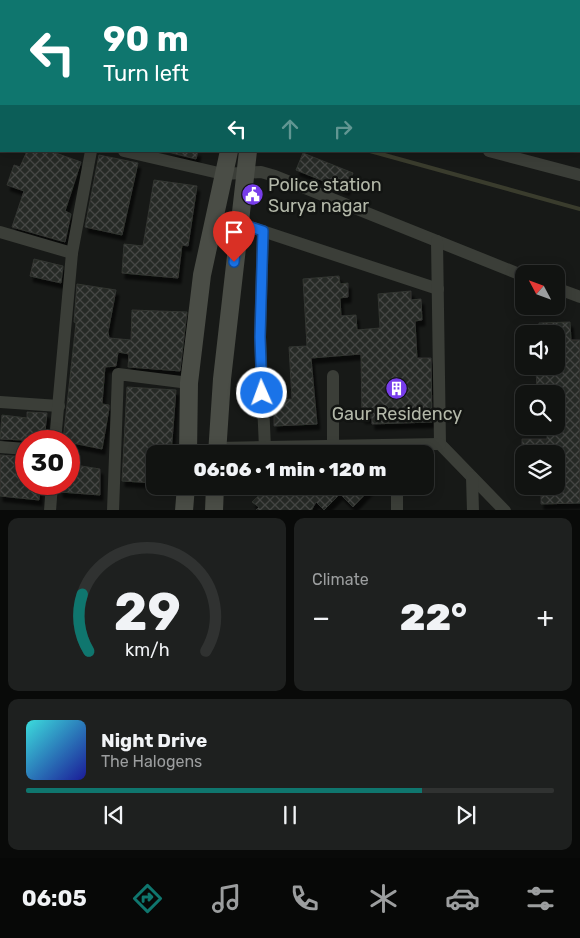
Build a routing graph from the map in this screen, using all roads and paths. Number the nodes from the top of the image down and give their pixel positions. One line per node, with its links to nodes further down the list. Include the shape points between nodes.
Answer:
1 (91, 152): 13 (street)
2 (128, 152): 6 (street)
3 (229, 152): 6 (street)
4 (248, 152): 7 (street)
5 (493, 152): 8 (street)
6 (223, 174): 7 (street); 19 (street, via 202,275)
7 (245, 174): 9 (street); 12 (street, via 261,172 275,176)
8 (580, 175)
9 (238, 223): 10 (street); 25 (street)
10 (263, 231): 15 (street); 26 (street, via 260,337)
11 (0, 232): 13 (street)
12 (437, 241): 14 (street); 15 (street)
13 (72, 253): 21 (street)
14 (515, 272)
15 (438, 289): 23 (street)
16 (565, 291): 17 (street)
17 (580, 297)
18 (333, 376): 27 (street)
19 (189, 383): 24 (street); 37 (street, via 118,374)
20 (0, 402): 21 (street)
21 (58, 406): 22 (street)
22 (56, 430)
23 (440, 444): 28 (street); 31 (street)
24 (188, 445)
25 (218, 445)
26 (265, 445)
27 (333, 445)
28 (431, 445)
29 (0, 447): 30 (street)
30 (15, 448)
31 (472, 477): 41 (street); 42 (street)
32 (51, 495): 36 (street)
33 (185, 495): 38 (street)
34 (215, 495): 39 (street)
35 (397, 495): 40 (street)
36 (50, 510)
37 (113, 510)
38 (184, 510)
39 (214, 510)
40 (398, 510)
41 (473, 510)
42 (505, 510)

